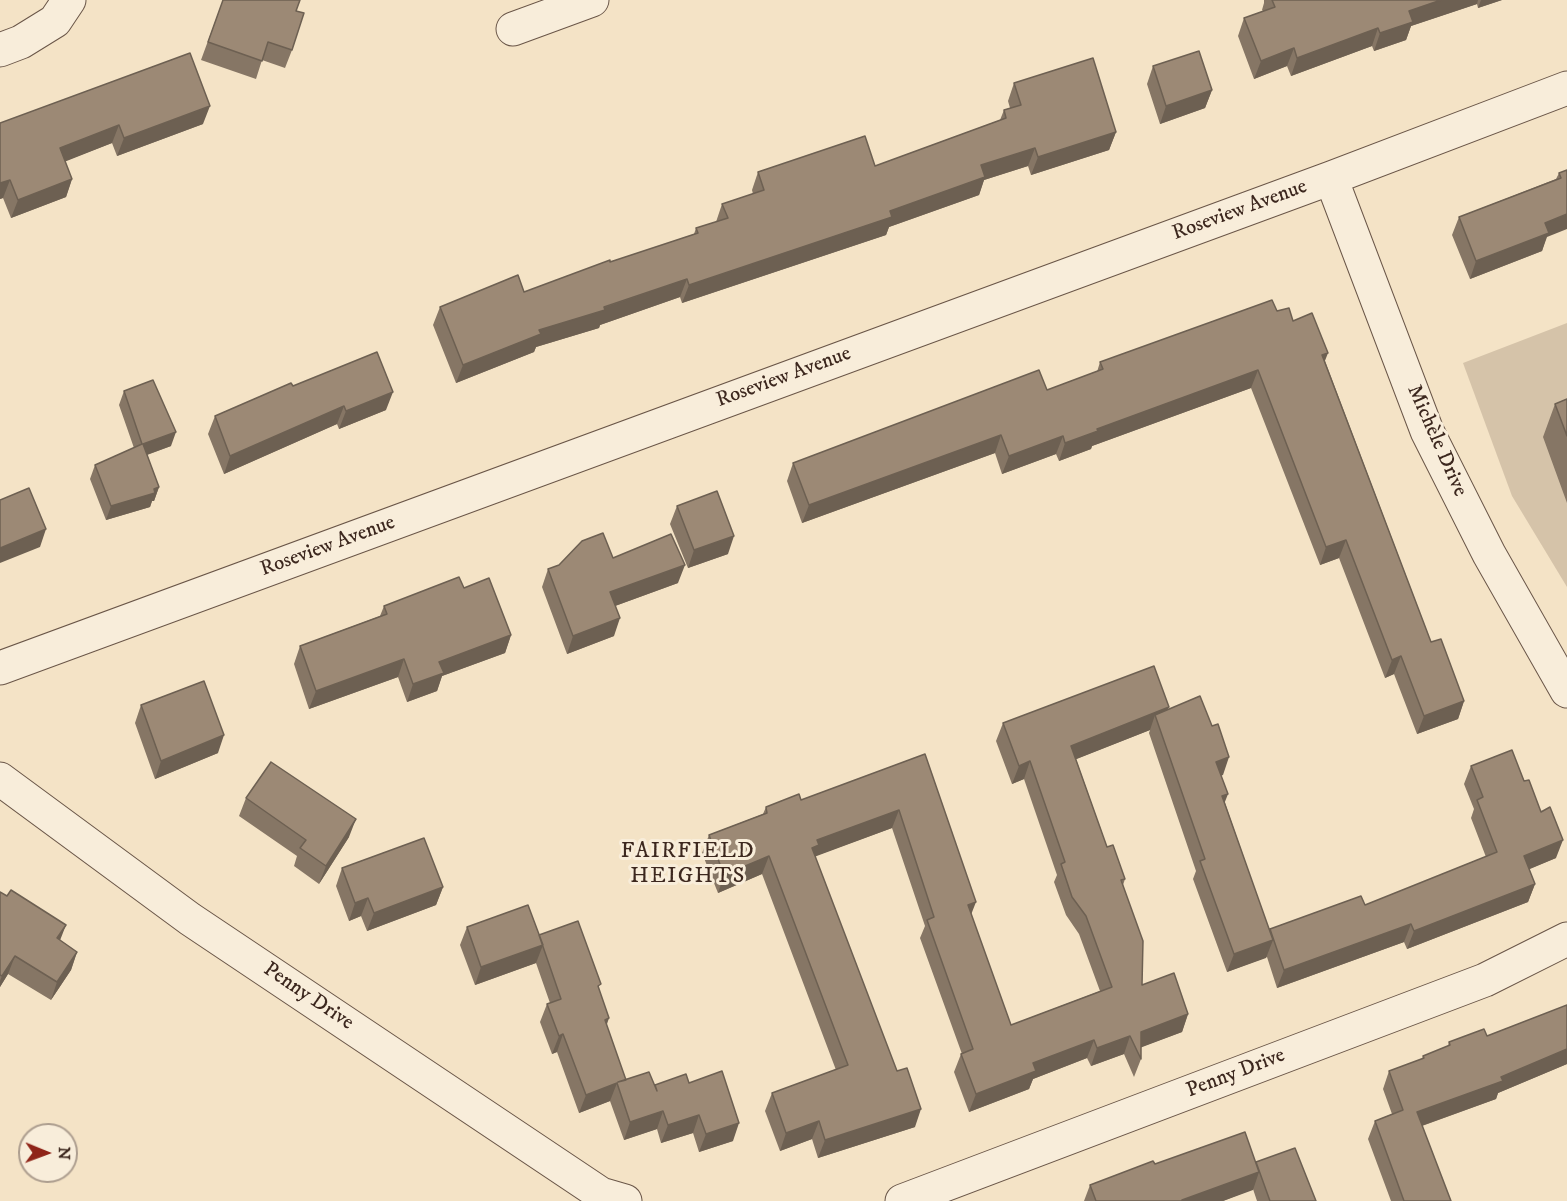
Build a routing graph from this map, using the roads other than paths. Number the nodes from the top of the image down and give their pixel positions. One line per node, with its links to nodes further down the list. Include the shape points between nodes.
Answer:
1 (69, 0): 4 (street, via 55,21)
2 (592, 0): 3 (street)
3 (513, 29)
4 (0, 50)
5 (1567, 88): 6 (street, Roseview Avenue)
6 (1331, 178): 7 (street, Roseview Avenue); 8 (street, Michèle Drive, via 1427,431 1489,554)
7 (0, 668)
8 (1567, 691)
9 (0, 779): 11 (street, Penny Drive, via 190,919 601,1194)
10 (1567, 939): 12 (street, Penny Drive, via 1485,980)
11 (625, 1201)
12 (902, 1201)

